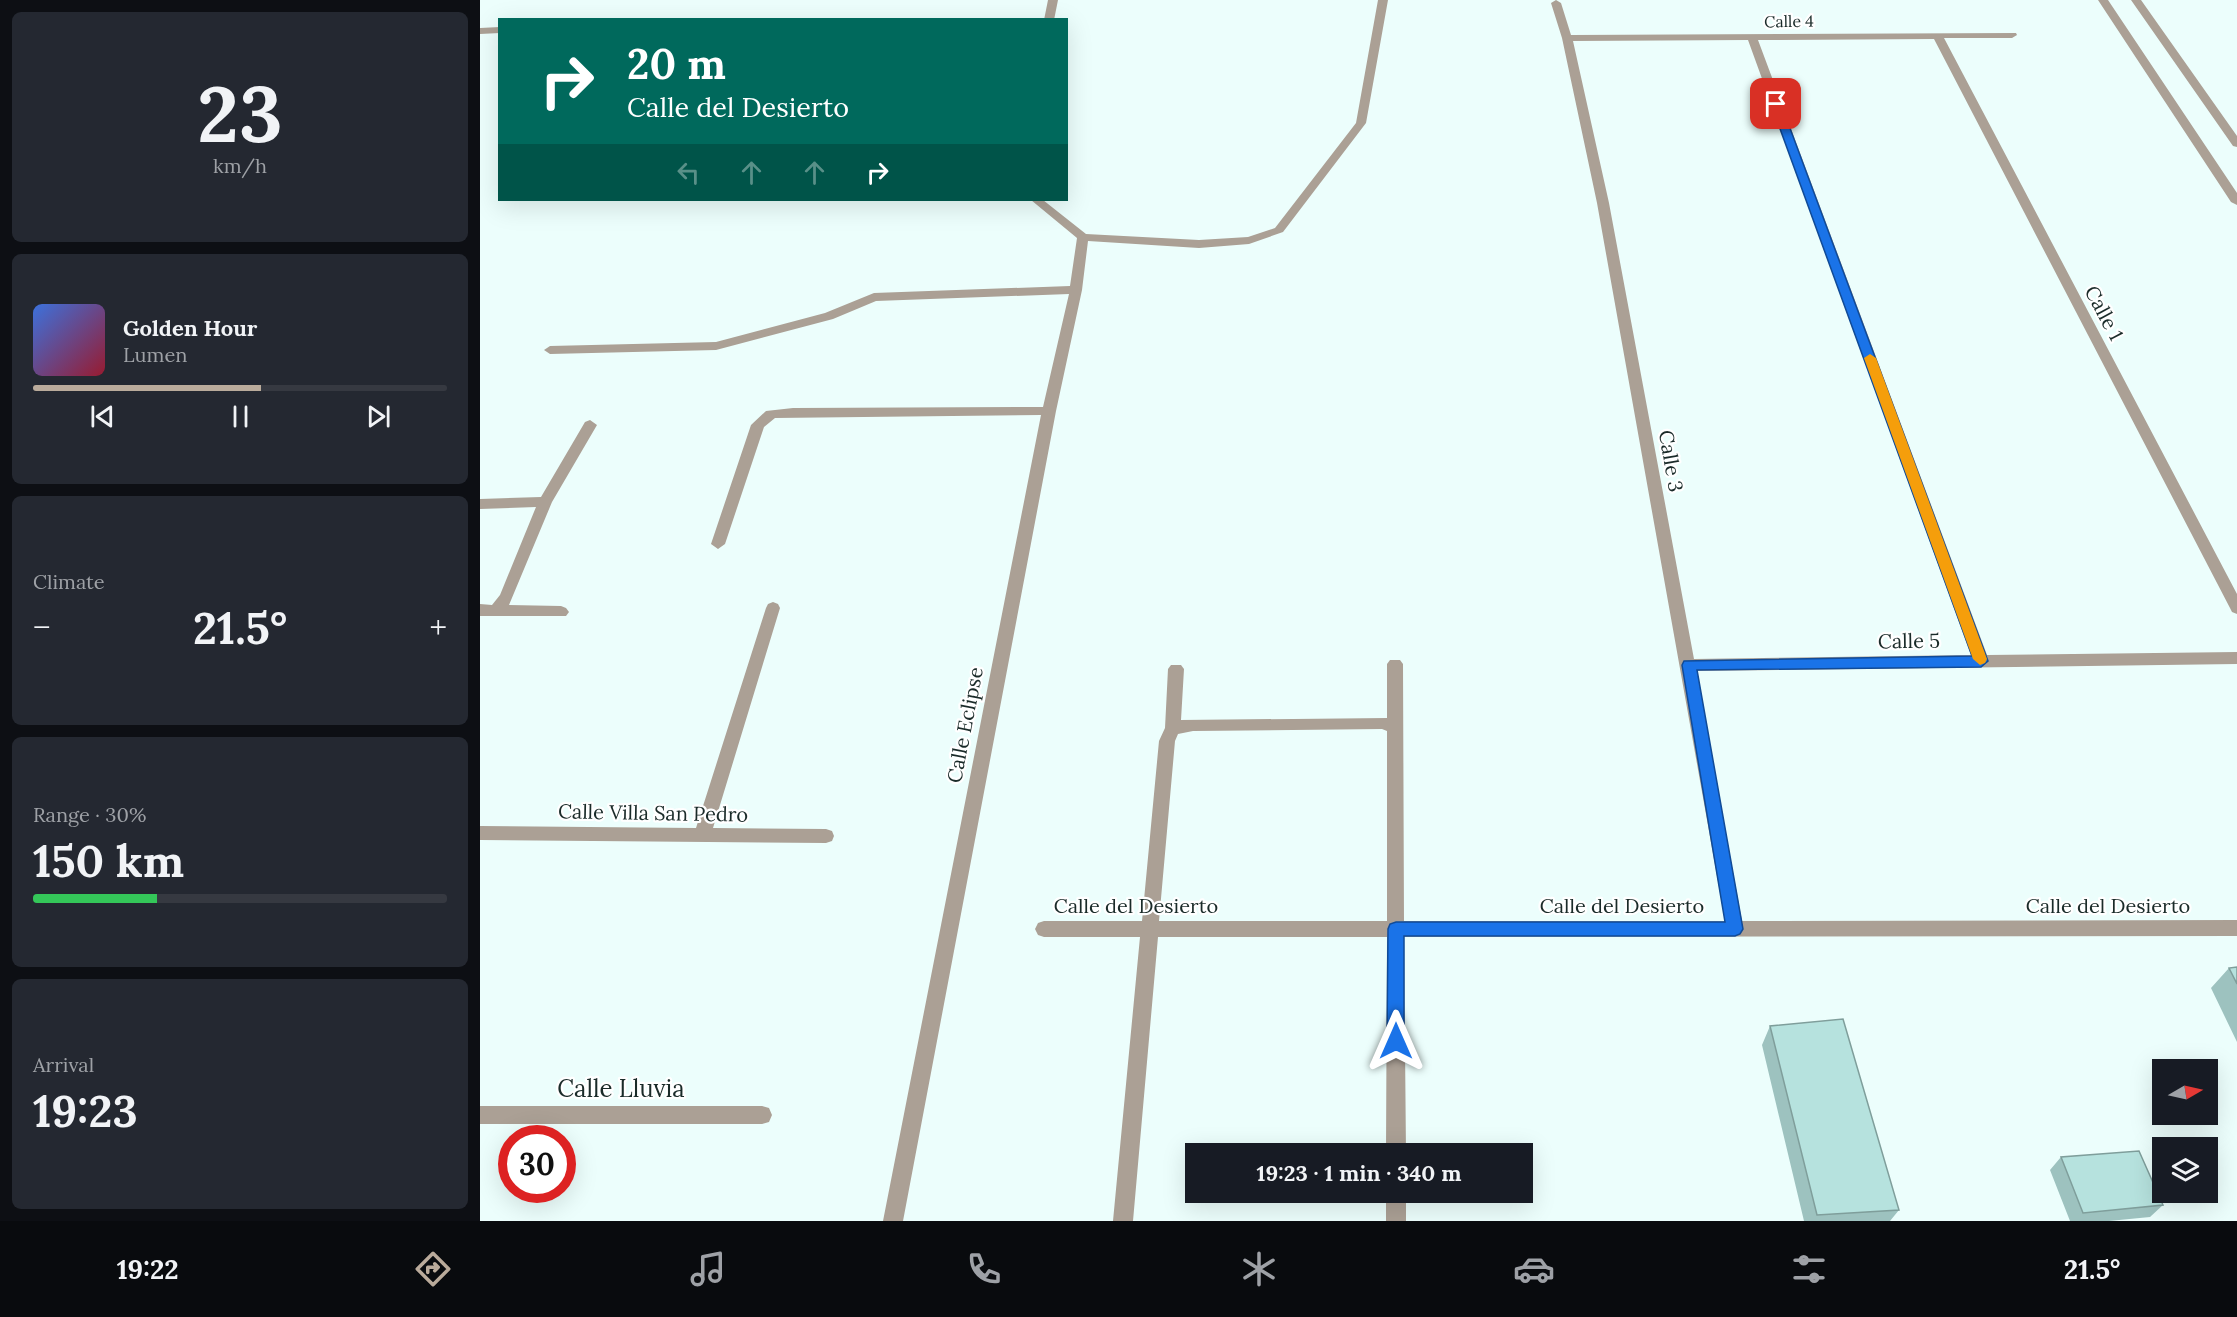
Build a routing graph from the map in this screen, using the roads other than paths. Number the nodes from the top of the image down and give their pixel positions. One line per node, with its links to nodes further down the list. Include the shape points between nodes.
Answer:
1 (1053, 0): 6 (street)
2 (1383, 0): 16 (street, via 1361,123 1279,230 1249,240 1198,244)
3 (2103, 0): 15 (street)
4 (2136, 0): 13 (street)
5 (1556, 3): 12 (street, Calle 3)
6 (1049, 18)
7 (498, 30): 8 (street)
8 (480, 31)
9 (1937, 35): 10 (street, Calle 4); 11 (street, Calle 4); 25 (street, Calle 1)
10 (2012, 35)
11 (1752, 37): 12 (street, Calle 4); 30 (street)
12 (1567, 38): 32 (street, Calle 3, via 1605,215)
13 (2237, 144)
14 (1037, 201): 16 (street)
15 (2237, 202)
16 (1083, 237): 17 (street, Calle Eclipse)
17 (1076, 290): 18 (street, via 874,297 829,316 716,346); 19 (street, Calle Eclipse)
18 (550, 350)
19 (1049, 411): 23 (street, via 771,414 758,424); 48 (street, Calle Eclipse)
20 (590, 425): 21 (street)
21 (545, 502): 22 (street); 27 (street, via 506,598)
22 (480, 504)
23 (718, 544)
24 (773, 608): 37 (street)
25 (2237, 608)
26 (480, 610): 27 (street)
27 (496, 610): 28 (street)
28 (561, 612)
29 (2237, 658): 30 (street, Calle 5)
30 (1981, 661): 32 (street, Calle 5)
31 (1395, 664): 34 (street)
32 (1689, 665): 43 (street, Calle 3)
33 (1176, 669): 35 (street)
34 (1396, 726): 35 (street, via 1382,723); 42 (street)
35 (1173, 728): 41 (street, via 1167,741)
36 (480, 833): 37 (street, Calle Villa San Pedro)
37 (702, 835): 38 (street, Calle Villa San Pedro)
38 (826, 836)
39 (2237, 928): 43 (street, Calle del Desierto)
40 (1044, 929): 41 (street, Calle del Desierto)
41 (1149, 929): 42 (street, Calle del Desierto); 49 (street)
42 (1396, 929): 43 (street, Calle del Desierto); 46 (street)
43 (1735, 929)
44 (480, 1115): 45 (street, Calle Lluvia)
45 (762, 1115)
46 (1396, 1143)
47 (1396, 1203): 50 (street)
48 (893, 1221)
49 (1123, 1221)
50 (1396, 1221)

